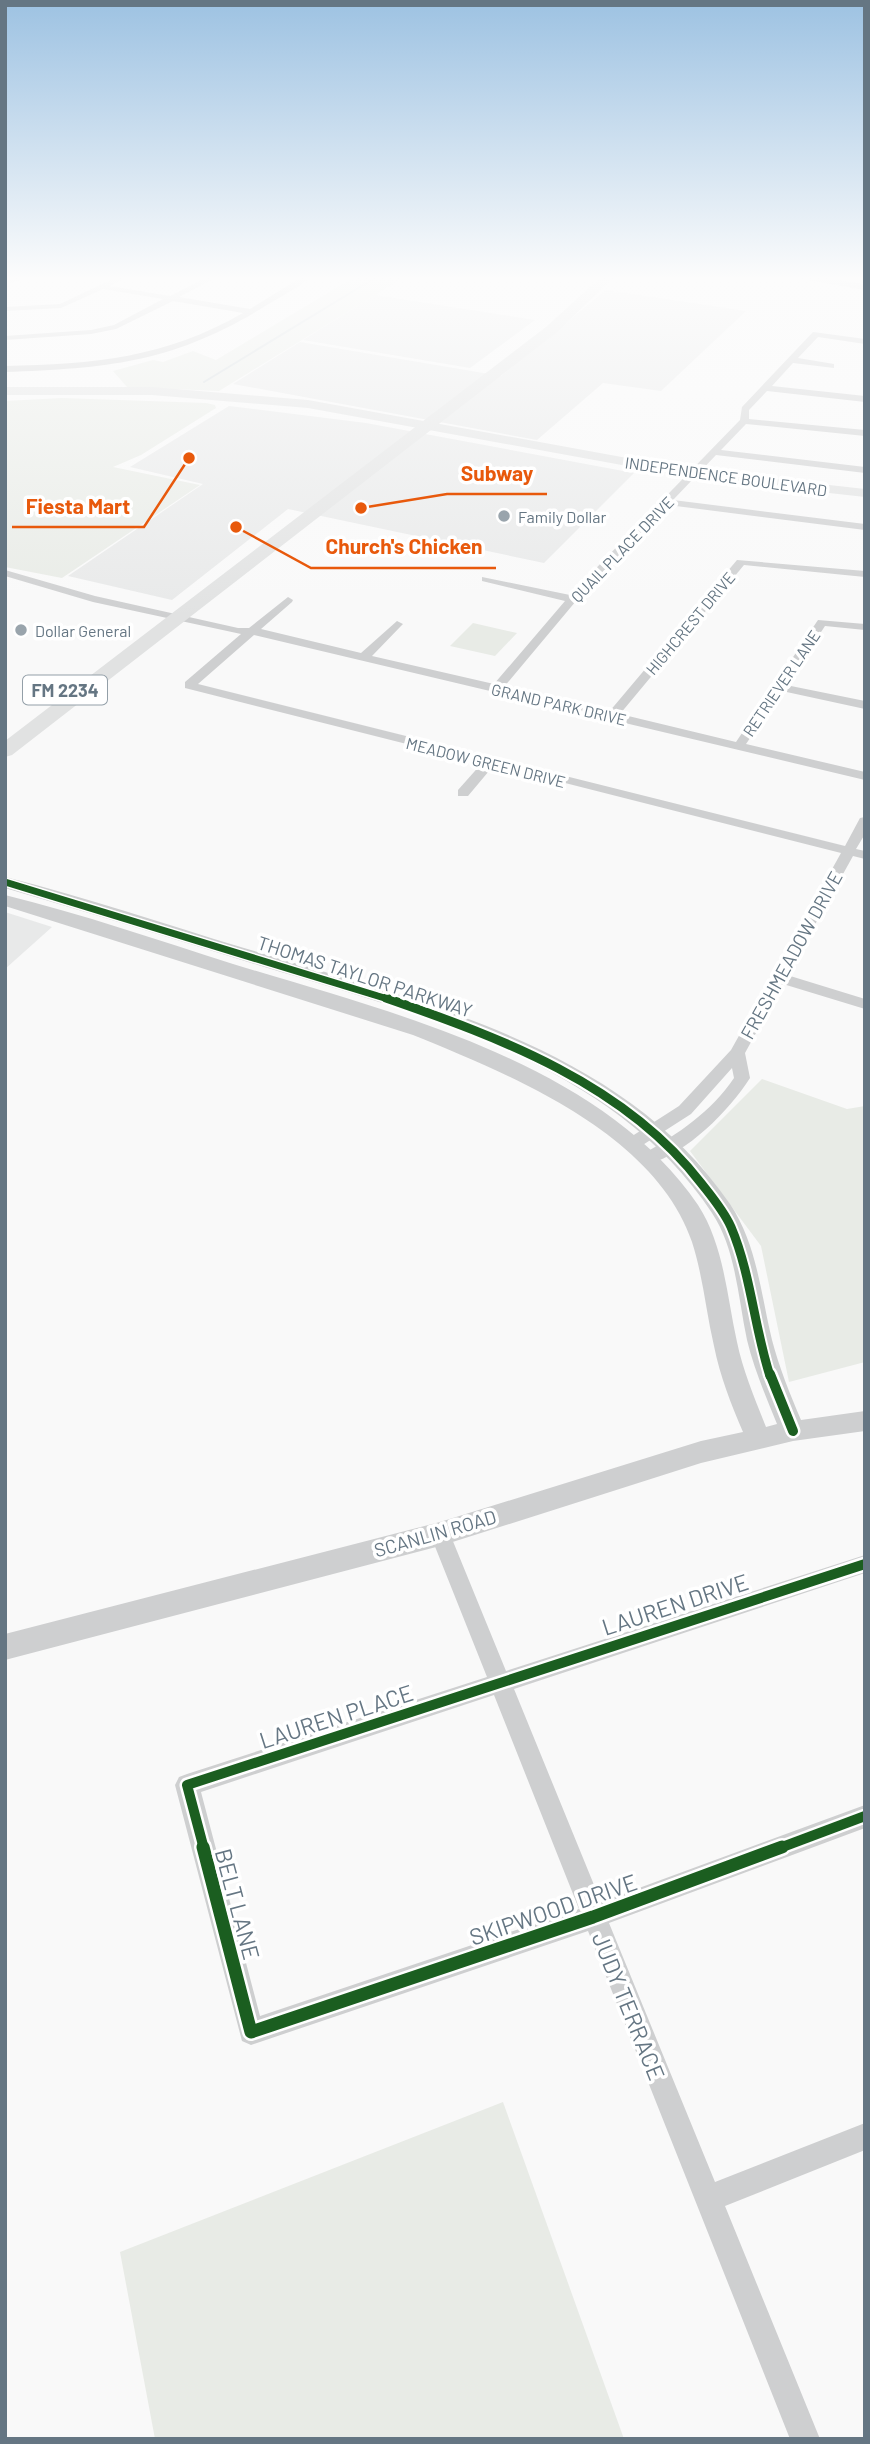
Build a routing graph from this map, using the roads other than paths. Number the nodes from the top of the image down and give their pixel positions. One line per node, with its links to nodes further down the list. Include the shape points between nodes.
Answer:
1 (113, 390): 6 (main road, INDEPENDENCE BOULEVARD)
2 (120, 390): 9 (main road, INDEPENDENCE BOULEVARD)
3 (467, 390): 11 (main road, FM 2234)
4 (764, 390): 10 (street, QUAIL PLACE DRIVE, via 745,409)
5 (784, 390): 8 (street)
6 (5, 391)
7 (5, 398): 9 (main road, INDEPENDENCE BOULEVARD)
8 (865, 399)
9 (234, 400): 11 (main road, INDEPENDENCE BOULEVARD)
10 (744, 421): 12 (street); 13 (street, QUAIL PLACE DRIVE)
11 (419, 427): 15 (main road, INDEPENDENCE BOULEVARD); 26 (main road, FM 2234)
12 (865, 433)
13 (715, 452): 14 (street); 15 (street, QUAIL PLACE DRIVE)
14 (865, 470)
15 (691, 476): 17 (main road, INDEPENDENCE BOULEVARD); 19 (street, QUAIL PLACE DRIVE)
16 (865, 493): 17 (main road, INDEPENDENCE BOULEVARD)
17 (837, 494): 18 (main road, INDEPENDENCE BOULEVARD)
18 (865, 499)
19 (666, 502): 20 (street); 24 (street, QUAIL PLACE DRIVE)
20 (865, 527)
21 (6, 572): 26 (street, GRAND PARK DRIVE, via 48,588)
22 (865, 574): 35 (street, HIGHCREST DRIVE, via 741,562)
23 (486, 579): 24 (street)
24 (572, 599): 32 (street, QUAIL PLACE DRIVE)
25 (288, 600): 29 (street)
26 (176, 613): 29 (street, GRAND PARK DRIVE); 33 (main road, FM 2234)
27 (397, 624): 30 (street)
28 (865, 627): 31 (street, RETRIEVER LANE, via 822,622)
29 (253, 631): 30 (street, GRAND PARK DRIVE); 39 (street, MEADOW GREEN DRIVE, via 189,685)
30 (363, 658): 32 (street, GRAND PARK DRIVE)
31 (780, 687): 34 (street); 37 (street, RETRIEVER LANE)
32 (496, 689): 35 (street, GRAND PARK DRIVE)
33 (57, 704): 36 (main road, FM 2234); 38 (main road, FM 2234)
34 (865, 705)
35 (612, 716): 37 (street, GRAND PARK DRIVE)
36 (5, 737)
37 (739, 746): 40 (street, GRAND PARK DRIVE)
38 (5, 751)
39 (489, 763): 41 (street); 43 (street, MEADOW GREEN DRIVE)
40 (865, 776)
41 (463, 793)
42 (865, 821): 43 (street, FRESHMEADOW DRIVE)
43 (848, 853): 44 (street, MEADOW GREEN DRIVE); 48 (street, FRESHMEADOW DRIVE)
44 (865, 855)
45 (5, 882): 47 (street, THOMAS TAYLOR PARKWAY)
46 (5, 900): 47 (street, THOMAS TAYLOR PARKWAY)
47 (34, 900): 51 (street, THOMAS TAYLOR PARKWAY, via 432,1013 565,1074); 52 (street, THOMAS TAYLOR PARKWAY, via 417,1029 546,1088)
48 (777, 977): 49 (street); 50 (street, FRESHMEADOW DRIVE)
49 (865, 1004)
50 (737, 1053): 51 (street, FRESHMEADOW DRIVE, via 685,1110); 53 (street, FRESHMEADOW DRIVE, via 742,1078 728,1100)
51 (654, 1131): 52 (street, FRESHMEADOW DRIVE); 53 (street, THOMAS TAYLOR PARKWAY)
52 (632, 1144): 54 (street, THOMAS TAYLOR PARKWAY)
53 (670, 1146): 54 (street, FRESHMEADOW DRIVE); 56 (street, THOMAS TAYLOR PARKWAY, via 696,1171 738,1245 763,1352)
54 (649, 1158): 57 (street, THOMAS TAYLOR PARKWAY, via 690,1211 705,1244 725,1342)
55 (865, 1421): 56 (street, SCANLIN ROAD)
56 (793, 1430): 57 (street, SCANLIN ROAD)
57 (758, 1438): 58 (street, SCANLIN ROAD)
58 (440, 1534): 60 (street, SCANLIN ROAD); 61 (street, JUDY TERRACE)
59 (865, 1564): 61 (street, LAUREN DRIVE)
60 (5, 1647)
61 (498, 1682): 62 (street, LAUREN PLACE); 64 (street, JUDY TERRACE)
62 (187, 1785): 65 (street, BELT LANE)
63 (865, 1816): 64 (street, SKIPWOOD DRIVE)
64 (593, 1917): 65 (street, SKIPWOOD DRIVE); 67 (street, JUDY TERRACE)
65 (251, 2032)
66 (865, 2136): 67 (street)
67 (708, 2199): 68 (street, JUDY TERRACE)
68 (805, 2439)

